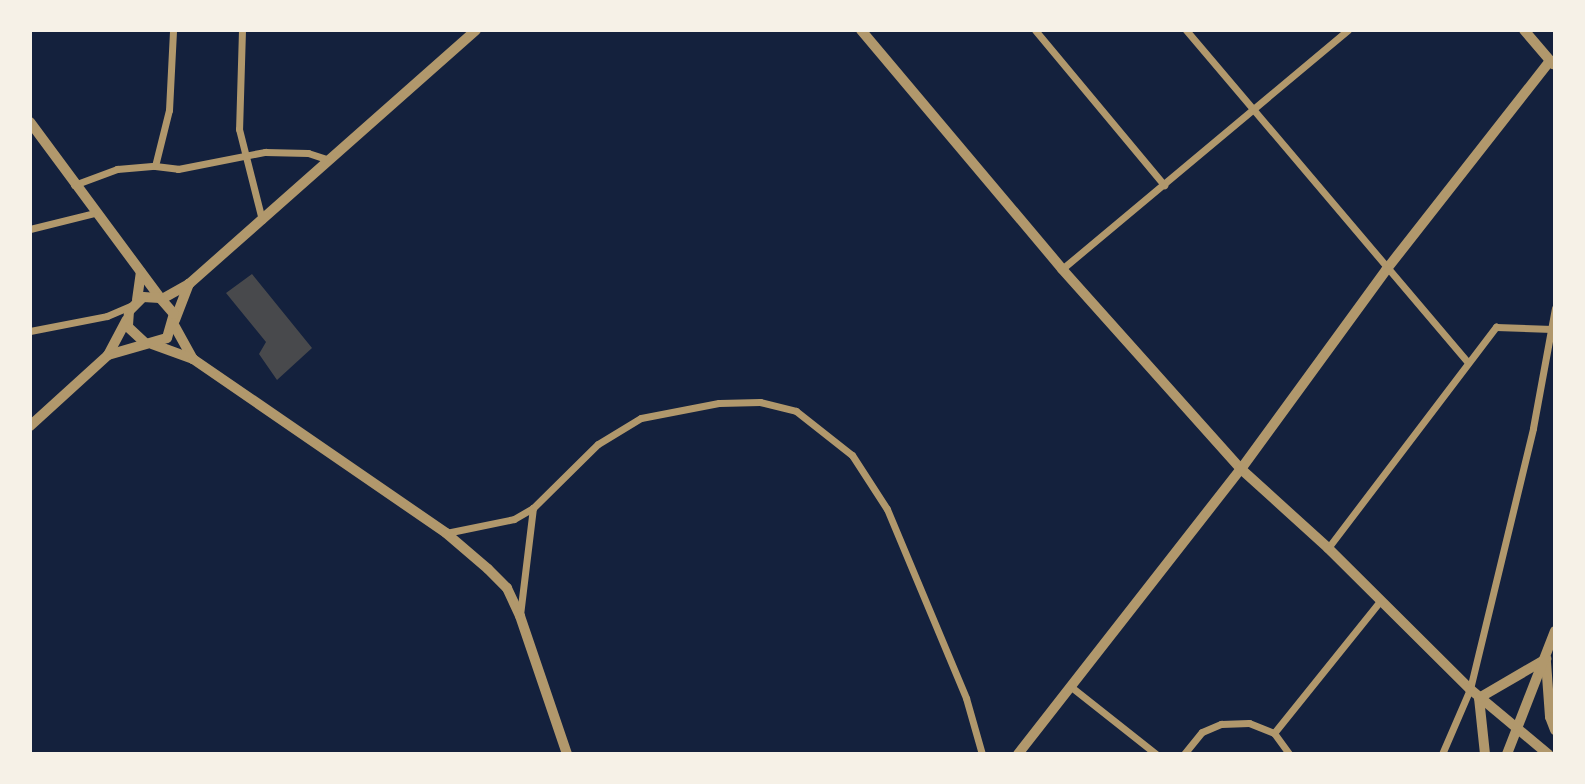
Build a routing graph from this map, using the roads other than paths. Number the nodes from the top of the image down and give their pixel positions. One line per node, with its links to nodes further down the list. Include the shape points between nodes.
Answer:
1 (173, 30): 14 (street, via 169,110)
2 (242, 30): 12 (street, via 239,129)
3 (476, 30): 13 (street)
4 (861, 30): 20 (street)
5 (1035, 30): 16 (street)
6 (1186, 30): 10 (street)
7 (1524, 30): 9 (street)
8 (1345, 31): 10 (street)
9 (1553, 63): 21 (street)
10 (1253, 111): 16 (street); 21 (street)
11 (30, 122): 15 (street)
12 (244, 155): 13 (street, via 289,152); 14 (street, via 178,169); 18 (street)
13 (330, 160): 18 (street)
14 (155, 166): 15 (street, via 117,169)
15 (73, 185): 17 (street)
16 (1164, 185): 20 (street)
17 (94, 213): 19 (street); 22 (street)
18 (262, 220): 23 (street)
19 (30, 229)
20 (1062, 270): 37 (street)
21 (1386, 270): 35 (street); 37 (street)
22 (141, 272): 24 (street); 25 (street)
23 (189, 284): 24 (street); 29 (street)
24 (161, 298): 25 (street); 29 (street, via 172,308)
25 (134, 303): 27 (street); 28 (street)
26 (1555, 308): 30 (street)
27 (107, 316): 28 (street); 31 (street)
28 (127, 318): 32 (street, via 132,334); 33 (street)
29 (175, 323): 32 (street, via 167,338); 34 (street)
30 (1552, 329): 35 (street, via 1496,327); 46 (street)
31 (30, 331)
32 (148, 343): 33 (street); 34 (street)
33 (108, 355): 36 (street)
34 (192, 359): 39 (street)
35 (1468, 362): 40 (street)
36 (30, 426)
37 (1241, 469): 40 (street); 45 (street)
38 (533, 508): 39 (street, via 495,526); 42 (street); 52 (street, via 598,444 641,418 719,403 760,402 796,411 852,455 887,509 966,698)
39 (446, 533): 42 (street, via 507,588)
40 (1328, 548): 41 (street)
41 (1380, 601): 46 (street); 50 (street)
42 (520, 616): 51 (street)
43 (1555, 631): 44 (street)
44 (1546, 659): 47 (street); 48 (street); 49 (street)
45 (1070, 686): 53 (street); 54 (street)
46 (1470, 690): 47 (street); 57 (street)
47 (1479, 698): 49 (street); 58 (street)
48 (1555, 730)
49 (1516, 731): 59 (street); 60 (street)
50 (1274, 733): 55 (street, via 1250,723 1221,724 1202,732); 56 (street)
51 (567, 754)
52 (982, 754)
53 (1018, 754)
54 (1156, 754)
55 (1184, 754)
56 (1289, 754)
57 (1442, 754)
58 (1485, 754)
59 (1507, 754)
60 (1548, 754)

